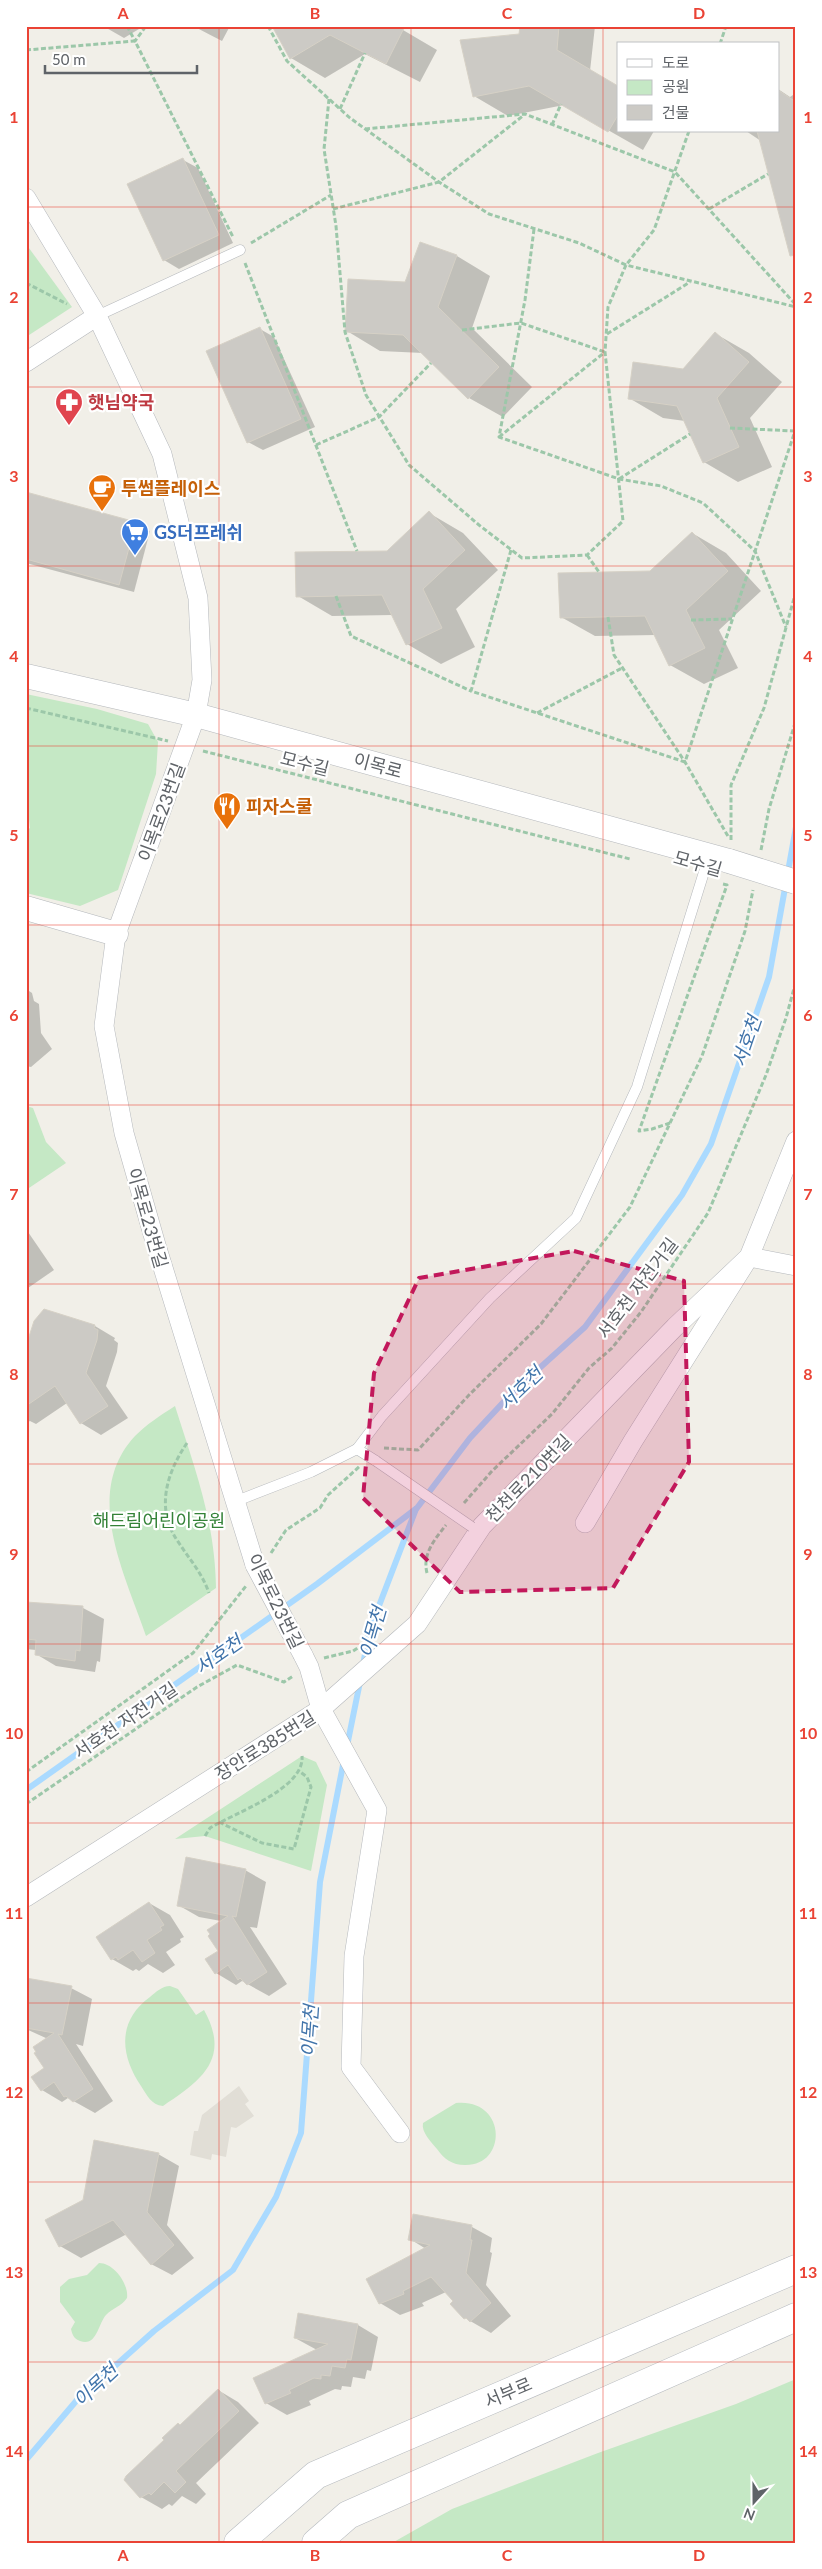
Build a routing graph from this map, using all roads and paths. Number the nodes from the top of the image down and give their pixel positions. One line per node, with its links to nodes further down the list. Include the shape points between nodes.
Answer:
1 (127, 26): 5 (path)
2 (146, 26): 5 (path)
3 (268, 26): 9 (path, via 287,61)
4 (726, 26): 6 (path)
5 (135, 41): 7 (path); 24 (path)
6 (721, 42)
7 (26, 50)
8 (365, 53): 11 (path)
9 (329, 99): 11 (path); 19 (path, via 324,149)
10 (561, 104): 13 (path)
11 (340, 109): 14 (path)
12 (525, 114): 13 (path); 14 (path); 18 (path)
13 (552, 124): 16 (path)
14 (365, 129): 18 (path)
15 (689, 132): 16 (path)
16 (675, 172): 22 (path); 25 (path, via 654,230)
17 (768, 174): 22 (path)
18 (439, 182): 21 (path); 23 (path, via 489,214)
19 (331, 195): 21 (path); 24 (path)
20 (26, 198): 30 (street, 이목로23번길)
21 (333, 209): 37 (path, via 345,332 366,395)
22 (709, 209): 28 (path)
23 (534, 229): 25 (path, via 579,243); 31 (path)
24 (240, 250): 30 (lane); 42 (path)
25 (626, 265): 26 (path); 33 (path, via 608,307)
26 (691, 281): 28 (path); 33 (path)
27 (26, 283): 29 (path)
28 (796, 306)
29 (72, 307)
30 (97, 316): 35 (street); 60 (street, 이목로23번길, via 162,454 198,598 202,680)
31 (521, 323): 32 (path); 34 (path); 41 (path)
32 (462, 330)
33 (606, 334): 34 (path)
34 (605, 352): 41 (path); 43 (path)
35 (26, 362)
36 (431, 363): 37 (path)
37 (379, 417): 42 (path); 44 (path, via 409,465)
38 (730, 428): 39 (path)
39 (795, 429): 46 (path)
40 (690, 434): 43 (path)
41 (499, 437): 43 (path)
42 (316, 445): 45 (path)
43 (619, 479): 46 (path, via 661,486 703,502); 47 (path, via 623,521)
44 (511, 550): 47 (path, via 522,558); 57 (path)
45 (357, 551)
46 (755, 551): 52 (path); 54 (path)
47 (588, 555): 48 (path)
48 (599, 572)
49 (796, 591): 54 (path)
50 (336, 596): 57 (path, via 351,636)
51 (608, 617): 55 (path, via 614,655)
52 (732, 619): 53 (path); 64 (path)
53 (691, 620)
54 (786, 627): 64 (path, via 764,708 731,784 731,841)
55 (622, 668): 59 (path); 64 (path)
56 (26, 676): 60 (street, 이목로)
57 (471, 692): 59 (path)
58 (26, 708): 62 (path)
59 (537, 713): 64 (path)
60 (196, 715): 66 (street, 이목로); 72 (street, 이목로23번길)
61 (796, 720): 65 (path, via 769,809)
62 (172, 742)
63 (198, 750): 67 (path, 모수길)
64 (685, 762)
65 (760, 856)
66 (719, 858): 68 (street, 이목로, bridge); 78 (lane, via 637,1087 576,1218 490,1298 382,1416)
67 (637, 860)
68 (796, 882)
69 (718, 883): 70 (path, 모수길, via 727,886 640,1131 670,1122 702,1056 744,931)
70 (754, 884)
71 (26, 908): 72 (street)
72 (116, 934): 79 (street, 이목로23번길, via 104,1026 124,1133)
73 (796, 981): 80 (path, 서호천 자전거길, via 766,1075 708,1213 641,1312 612,1348 588,1368 552,1414 492,1471)
74 (796, 1141): 75 (street, 천천로210번길)
75 (749, 1257): 76 (street); 82 (street, 천천로210번길); 83 (street, 천천로210번길)
76 (796, 1266)
77 (187, 1443): 85 (path, via 172,1467 164,1501 172,1532 200,1570)
78 (357, 1449): 79 (lane, via 311,1472); 83 (lane, bridge)
79 (234, 1502): 87 (street, 이목로23번길, bridge, via 255,1565)
80 (462, 1506)
81 (450, 1520): 84 (path, via 429,1548 426,1567 429,1578)
82 (585, 1523)
83 (475, 1529): 84 (street, 천천로210번길)
84 (440, 1590): 88 (street, 천천로210번길, via 417,1624)
85 (209, 1593)
86 (353, 1651): 87 (path, 서호천 자전거길)
87 (306, 1661): 88 (street, 이목로23번길); 91 (path, 서호천 자전거길, via 284,1682 237,1665 197,1687)
88 (321, 1709): 94 (street, 장안로385번길); 95 (street, 장안로385번길, via 377,1810 354,1956 351,2067)
89 (302, 1756): 90 (path)
90 (300, 1771): 92 (path, via 265,1800); 92 (path, via 307,1777 310,1787 294,1849 262,1843)
91 (26, 1804)
92 (219, 1822): 93 (path)
93 (205, 1836)
94 (26, 1897)
95 (400, 2133)
96 (796, 2269): 98 (main road, 서부로, via 316,2474)
97 (796, 2317): 99 (main road, via 348,2515)
98 (238, 2543)
99 (316, 2543)

